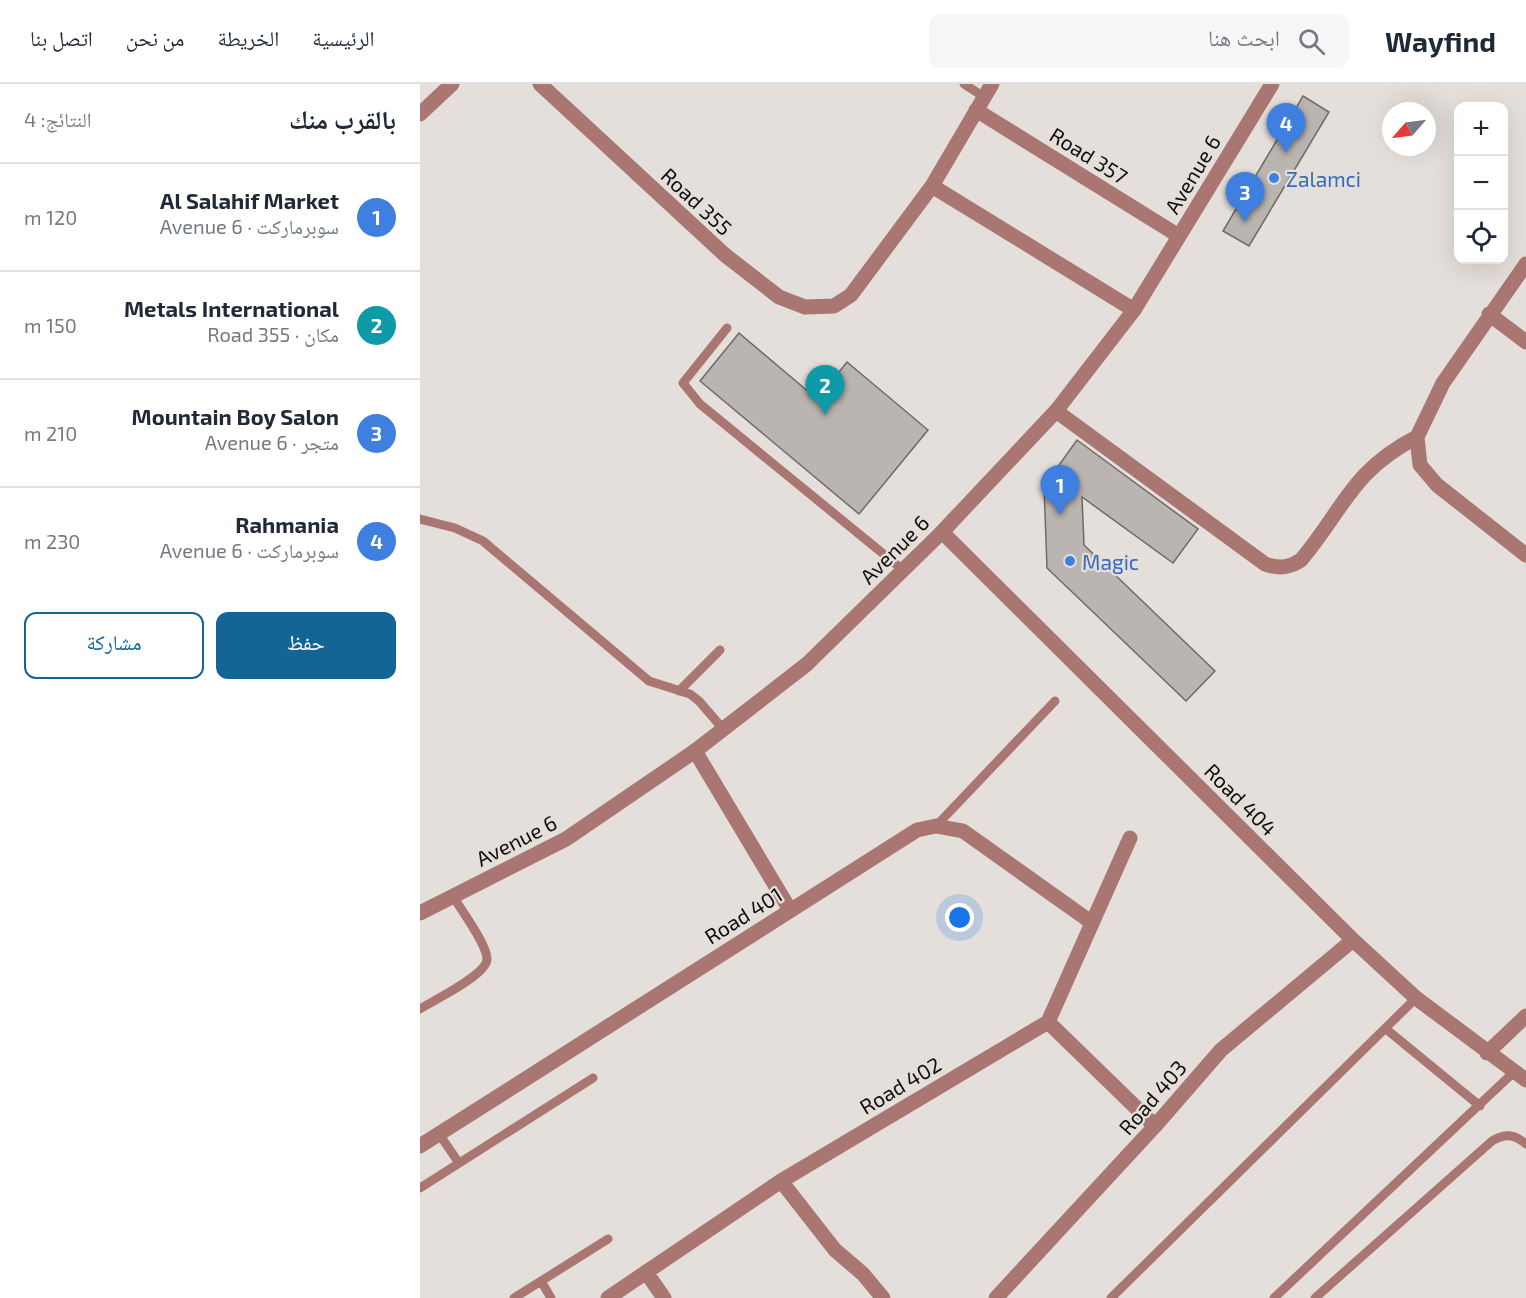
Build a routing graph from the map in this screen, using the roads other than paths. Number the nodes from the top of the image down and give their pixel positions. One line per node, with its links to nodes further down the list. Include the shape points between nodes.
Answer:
1 (452, 84): 6 (street)
2 (540, 84): 7 (street, Road 355, via 725,255 779,297 805,307 834,306 851,296)
3 (964, 84): 5 (lane)
4 (1272, 84): 8 (street, Avenue 6)
5 (984, 97): 7 (street); 8 (street, Road 357)
6 (420, 114)
7 (932, 186): 10 (street)
8 (1179, 236): 10 (street, Avenue 6)
9 (1526, 264): 11 (street)
10 (1134, 309): 14 (street, Avenue 6)
11 (1489, 314): 13 (street); 15 (street, via 1443,383)
12 (727, 328): 19 (lane, via 683,383 700,404)
13 (1526, 342)
14 (1056, 411): 15 (street, via 1274,567 1301,560 1362,477 1384,457); 17 (street, Avenue 6)
15 (1417, 437): 18 (street, via 1420,465 1437,485)
16 (420, 519): 21 (lane, via 483,541 649,681)
17 (942, 532): 19 (street, Avenue 6); 31 (street, Road 404)
18 (1526, 555)
19 (903, 570): 23 (street, Avenue 6, via 807,664)
20 (720, 650): 21 (lane)
21 (679, 691): 23 (lane, via 699,700)
22 (1055, 701): 25 (lane)
23 (724, 730): 24 (street, Avenue 6)
24 (695, 751): 27 (street, Avenue 6, via 566,839); 28 (street)
25 (936, 826): 28 (street, Road 401, via 917,830); 30 (street, via 950,827 975,838)
26 (1130, 838): 30 (street)
27 (453, 896): 29 (street, Avenue 6); 33 (lane, via 485,952 485,964 478,974)
28 (790, 910): 42 (street, Road 401)
29 (420, 913)
30 (1091, 922): 35 (street)
31 (1353, 940): 32 (street, Road 404); 41 (street, Road 403, via 1221,1050)
32 (1416, 998): 36 (lane); 37 (street, Road 404)
33 (420, 1009)
34 (1526, 1016): 37 (street)
35 (1048, 1022): 41 (street); 46 (street, Road 402)
36 (1386, 1029): 40 (lane); 57 (lane)
37 (1487, 1053): 38 (street, Road 404)
38 (1520, 1076): 40 (lane)
39 (593, 1078): 45 (lane)
40 (1480, 1106): 58 (lane)
41 (1155, 1126): 56 (street, Road 403)
42 (439, 1134): 44 (street, Road 401); 45 (lane)
43 (1526, 1144): 59 (lane, via 1513,1135 1502,1135 1492,1141)
44 (420, 1146)
45 (459, 1163): 47 (lane)
46 (781, 1181): 49 (street, Road 402); 55 (street, via 835,1250 864,1274)
47 (420, 1188)
48 (608, 1239): 50 (lane)
49 (646, 1272): 53 (street, Road 402); 54 (street)
50 (540, 1281): 51 (lane); 52 (lane)
51 (514, 1298)
52 (551, 1298)
53 (608, 1298)
54 (664, 1298)
55 (883, 1298)
56 (996, 1298)
57 (1111, 1298)
58 (1274, 1298)
59 (1315, 1298)

